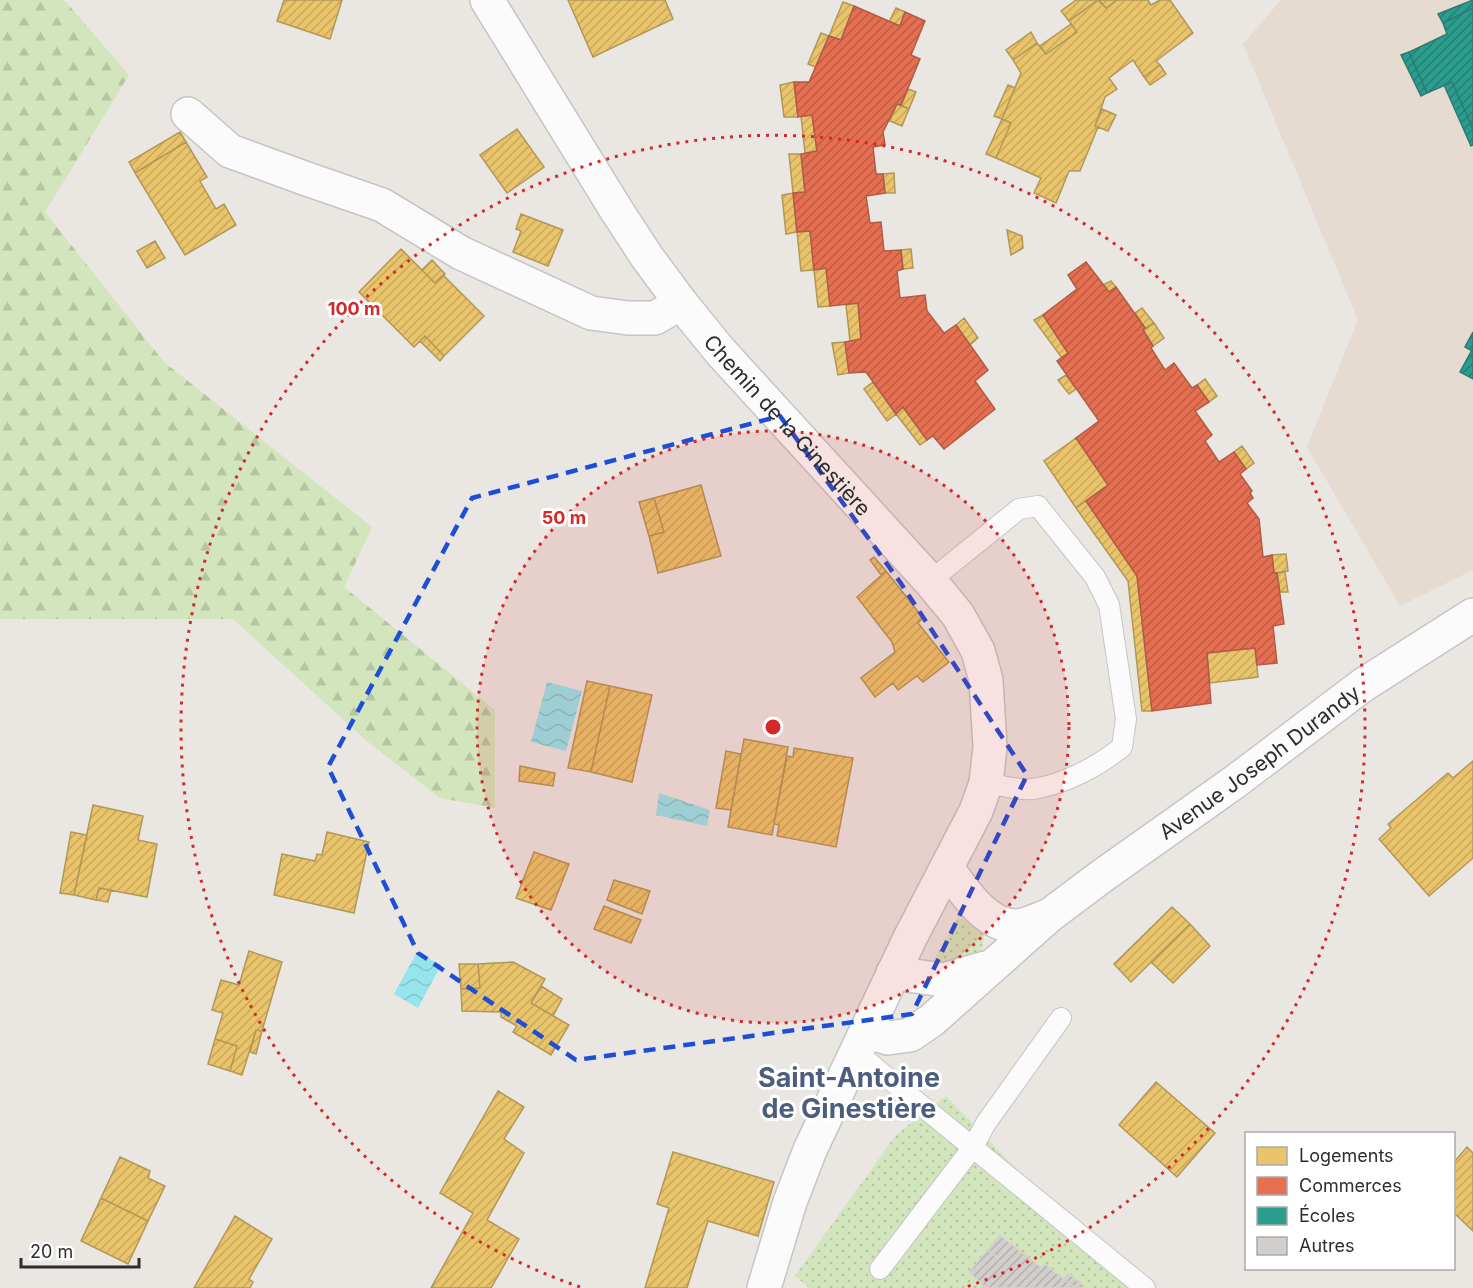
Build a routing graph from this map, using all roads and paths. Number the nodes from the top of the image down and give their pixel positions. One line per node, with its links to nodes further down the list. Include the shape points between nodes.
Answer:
1 (487, 0): 3 (street, Chemin de la Ginestière, via 617,211)
2 (188, 114): 3 (street, via 230,151 382,204 461,253 591,313 655,318)
3 (681, 303): 4 (street, Chemin de la Ginestière)
4 (930, 581): 6 (street, Chemin de la Ginestière, via 958,615 978,651 986,680 990,747); 6 (lane, via 1019,509 1038,506 1095,577 1109,605 1126,719 1122,747 1074,777 1031,790)
5 (1473, 615): 8 (street, Avenue Joseph Durandy, via 1363,685)
6 (986, 783): 7 (street, Chemin de la Ginestière)
7 (947, 868): 8 (street, via 968,899 1003,925 1020,926); 10 (street, Chemin de la Ginestière)
8 (1050, 915): 9 (street)
9 (992, 966): 10 (street, via 943,980); 12 (street, via 910,1035)
10 (893, 973): 12 (street, Chemin de la Ginestière)
11 (1061, 1018): 13 (lane)
12 (861, 1041): 13 (lane); 15 (street, Chemin de la Ginestière, via 810,1150)
13 (973, 1147): 14 (lane); 16 (lane)
14 (880, 1269)
15 (764, 1288)
16 (1145, 1288)

